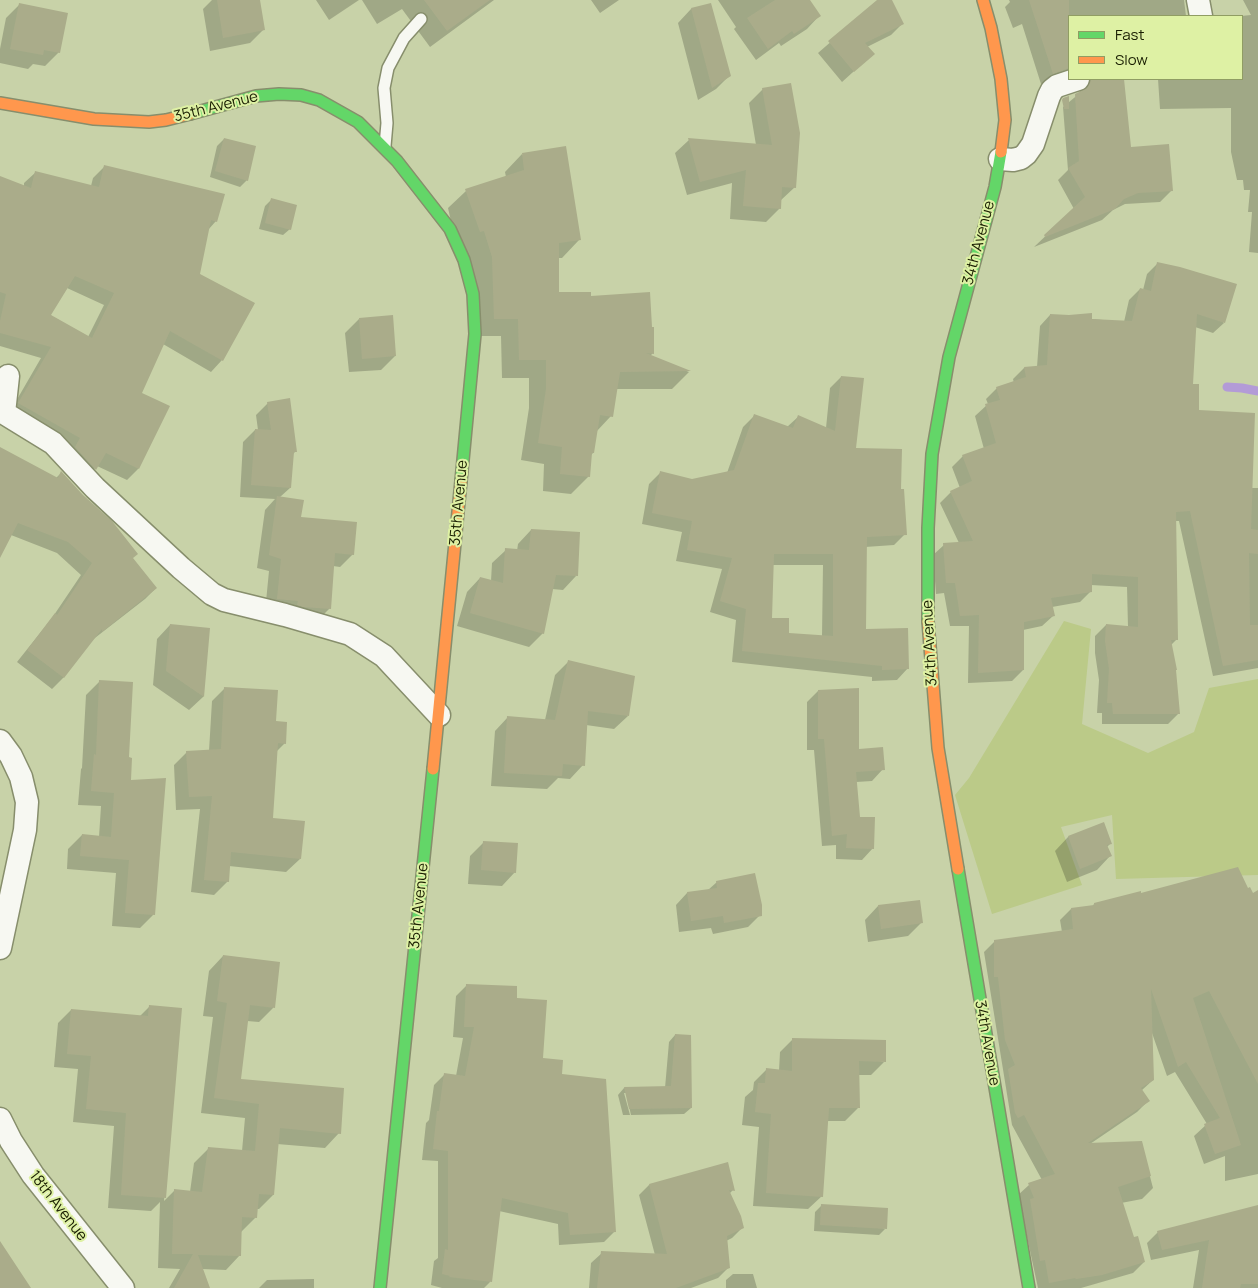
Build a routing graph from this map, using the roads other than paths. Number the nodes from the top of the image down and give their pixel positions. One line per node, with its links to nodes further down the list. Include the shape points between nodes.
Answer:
1 (983, 0): 8 (street, 34th Avenue, via 1001,79 1004,120)
2 (1198, 0): 3 (street)
3 (1202, 15)
4 (420, 19): 7 (lane, via 404,38 388,68 384,88 387,124)
5 (1075, 80): 8 (street, via 1052,90 1033,144 1026,154 1013,160)
6 (0, 103): 7 (street, 35th Avenue, via 94,119 148,122 256,96 302,96 319,100 358,122)
7 (384, 149): 10 (street, 35th Avenue, via 450,229 464,260 473,294 475,334)
8 (1000, 159): 16 (street, 34th Avenue, via 940,405 931,463 927,605 938,748)
9 (8, 376): 10 (street, via 4,413 52,443 95,488 212,594 350,634 384,656)
10 (439, 715): 15 (street, 35th Avenue)
11 (0, 741): 12 (street, via 21,777 27,802 25,830)
12 (0, 948)
13 (0, 1119): 14 (street, 18th Avenue, via 33,1175)
14 (123, 1288)
15 (380, 1288)
16 (1029, 1288)

